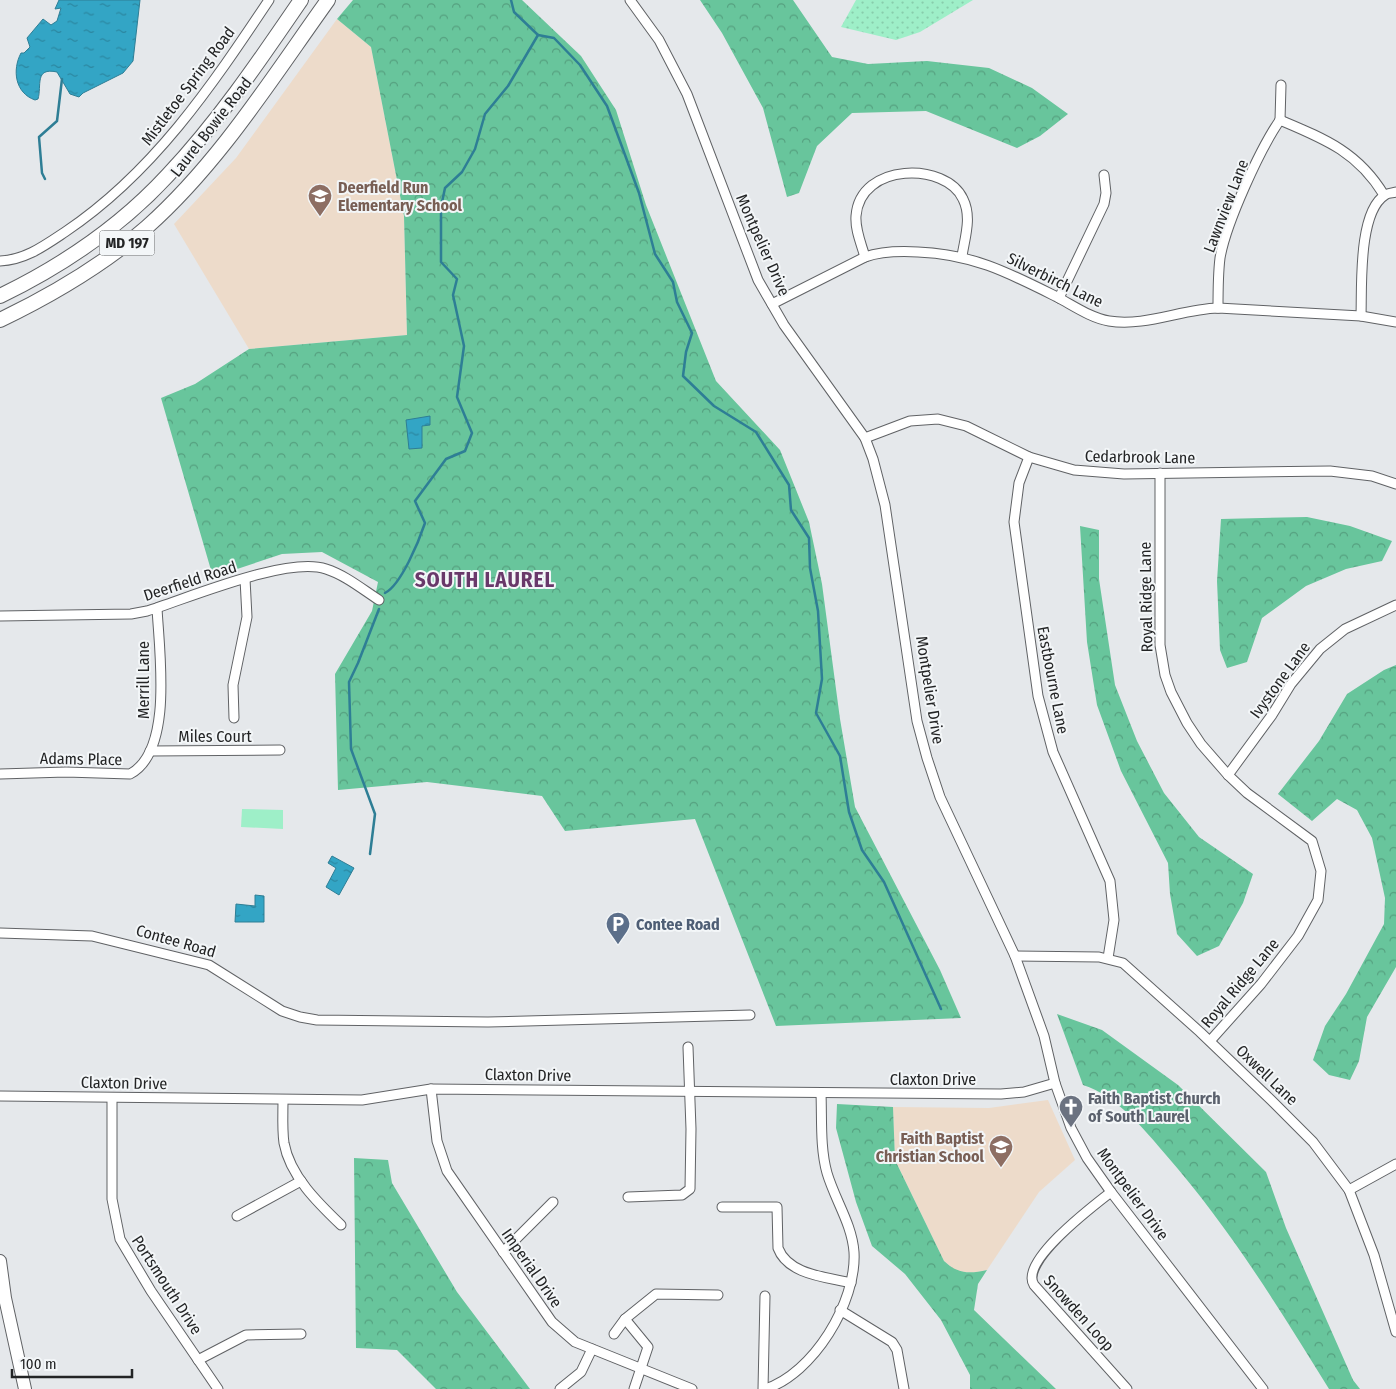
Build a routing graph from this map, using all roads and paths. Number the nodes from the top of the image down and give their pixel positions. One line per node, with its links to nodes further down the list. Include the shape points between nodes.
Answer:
1 (269, 0): 14 (street, Mistletoe Spring Road, via 183,123 130,181 88,217 48,244 20,258)
2 (301, 0): 6 (main road, Laurel Bowie Road / MD 197)
3 (328, 0): 5 (main road, Laurel Bowie Road / MD 197)
4 (630, 0): 17 (street, Montpelier Drive, via 659,40 678,74 748,255)
5 (310, 25): 6 (main road, via 292,29 260,72); 20 (main road, Laurel Bowie Road / MD 197, via 223,145 158,216 96,265)
6 (246, 77): 15 (main road, Laurel Bowie Road / MD 197, via 182,159 122,218 78,252)
7 (1281, 86): 8 (street)
8 (1280, 120): 11 (street, via 1347,152 1374,179); 18 (street, Lawnview Lane, via 1250,177 1224,244 1219,267)
9 (1104, 175): 16 (street, via 1104,204)
10 (1396, 192): 11 (street)
11 (1384, 195): 19 (street, via 1374,207 1367,228)
12 (962, 256): 13 (street, Silverbirch Lane, via 906,251); 13 (street, via 968,220 961,194 941,179 900,173 876,181 861,199 856,226); 16 (street, Silverbirch Lane, via 988,264)
13 (865, 257): 17 (street, Silverbirch Lane)
14 (0, 261)
15 (0, 296)
16 (1058, 298): 18 (street, Silverbirch Lane, via 1095,317 1119,322)
17 (772, 304): 22 (street, Montpelier Drive)
18 (1218, 308): 19 (street, Silverbirch Lane)
19 (1361, 316): 21 (street, Silverbirch Lane)
20 (0, 320)
21 (1396, 322)
22 (865, 438): 23 (street, Cedarbrook Lane, via 910,421 938,419 966,426); 37 (street, Montpelier Drive, via 886,505 924,749 940,797)
23 (1030, 456): 24 (street, Cedarbrook Lane, via 1079,471); 38 (street, Eastbourne Lane, via 1018,489 1014,522 1041,713 1053,752 1110,881 1114,920)
24 (1160, 473): 25 (street, Cedarbrook Lane, via 1330,471 1372,476); 35 (street, Royal Ridge Lane, via 1160,645 1165,675 1187,723)
25 (1396, 484)
26 (245, 579): 27 (street, Deerfield Road, via 286,567 317,567 338,574); 29 (street, Deerfield Road); 31 (street, via 247,617 233,685)
27 (379, 600)
28 (1396, 605): 35 (street, Ivystone Lane, via 1345,629 1320,649 1291,684)
29 (157, 608): 30 (street, Deerfield Road, via 119,615); 33 (street, Merrill Lane, via 162,708)
30 (0, 616)
31 (234, 718)
32 (280, 750): 33 (street, Miles Court)
33 (150, 751): 34 (street, Adams Place, via 130,774)
34 (0, 774)
35 (1228, 775): 40 (street, Royal Ridge Lane, via 1312,841 1321,871 1318,900 1298,936)
36 (0, 933): 39 (street, Contee Road, via 92,936 209,965 282,1010 317,1020 478,1022)
37 (1015, 956): 38 (street, Oxwell Lane); 42 (street, Montpelier Drive, via 1044,1036)
38 (1108, 958): 40 (street, Oxwell Lane, via 1133,971)
39 (750, 1015)
40 (1210, 1041): 51 (street, Oxwell Lane, via 1313,1142)
41 (688, 1047): 44 (street)
42 (1055, 1084): 45 (street, Claxton Drive, via 1001,1094); 52 (street, Montpelier Drive, via 1087,1158)
43 (431, 1088): 44 (street, Claxton Drive); 48 (street, Claxton Drive, via 362,1100); 58 (street, Imperial Drive, via 436,1141 447,1171)
44 (690, 1092): 45 (street, Claxton Drive); 53 (street, via 690,1189 682,1195)
45 (821, 1093): 60 (street, via 825,1164 853,1243)
46 (0, 1096): 47 (street, Claxton Drive)
47 (112, 1099): 48 (street, Claxton Drive); 70 (street, Portsmouth Drive, via 112,1199 117,1232 131,1261)
48 (283, 1100): 50 (street, via 284,1144)
49 (1396, 1164): 51 (street)
50 (301, 1181): 56 (street); 57 (street)
51 (1349, 1190): 64 (street, Oxwell Lane)
52 (1110, 1192): 79 (street, Snowden Loop, via 1072,1223 1032,1268 1030,1277); 80 (street, Montpelier Drive)
53 (628, 1197)
54 (553, 1202): 58 (street)
55 (722, 1207): 60 (street, via 777,1207 780,1254 798,1269)
56 (237, 1216)
57 (341, 1225)
58 (503, 1252): 69 (street, Imperial Drive, via 561,1332)
59 (0, 1261): 72 (street)
60 (851, 1283): 63 (street)
61 (718, 1295): 65 (street, via 656,1294)
62 (766, 1296): 77 (street)
63 (840, 1310): 77 (street, via 804,1364 788,1379); 78 (street, via 892,1342 897,1350)
64 (1393, 1310): 66 (street, Oxwell Lane)
65 (625, 1319): 68 (street); 71 (street, via 648,1348)
66 (1396, 1332)
67 (301, 1334): 70 (street, via 246,1334)
68 (614, 1334)
69 (592, 1349): 71 (street, Imperial Drive); 74 (street, via 581,1372)
70 (198, 1360): 73 (street, Portsmouth Drive)
71 (642, 1370): 75 (street); 76 (street, Imperial Drive)
72 (25, 1389)
73 (218, 1389)
74 (560, 1389)
75 (634, 1389)
76 (692, 1389)
77 (764, 1389)
78 (904, 1389)
79 (1127, 1389)
80 (1263, 1389)

